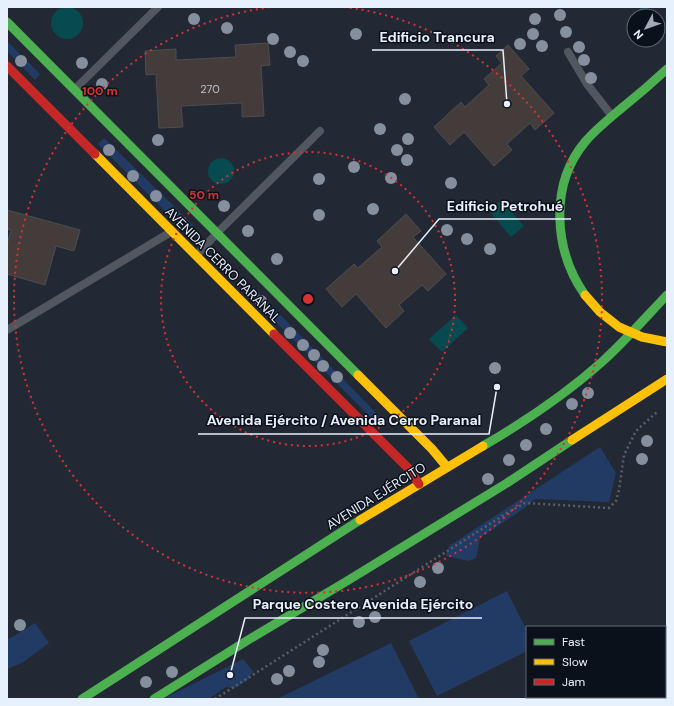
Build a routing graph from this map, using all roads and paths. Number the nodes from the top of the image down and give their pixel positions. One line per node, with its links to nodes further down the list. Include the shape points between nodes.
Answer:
1 (158, 7): 6 (lane)
2 (7, 22): 6 (main road, AVENIDA CERRO PARANAL)
3 (568, 52): 7 (lane)
4 (7, 66): 9 (main road, AVENIDA CERRO PARANAL, via 55,108)
5 (667, 69): 7 (main road)
6 (72, 92): 10 (main road, AVENIDA CERRO PARANAL)
7 (612, 116): 14 (main road, via 581,147 566,176 559,210 560,229 567,262 579,288 601,314)
8 (320, 131): 10 (lane)
9 (172, 231): 11 (main road, AVENIDA CERRO PARANAL); 13 (lane)
10 (217, 233): 11 (lane); 18 (main road, AVENIDA CERRO PARANAL)
11 (196, 256): 19 (main road, AVENIDA CERRO PARANAL, via 409,470)
12 (667, 295): 14 (main road, AVENIDA EJÉRCITO)
13 (7, 330)
14 (631, 334): 15 (main road); 18 (main road, AVENIDA EJÉRCITO, via 603,361 540,411)
15 (667, 342)
16 (667, 379): 21 (main road, via 507,483)
17 (662, 408): 22 (path, via 636,431 624,455 616,501 609,508 524,504)
18 (447, 467): 19 (main road, AVENIDA EJÉRCITO)
19 (419, 484): 20 (main road, AVENIDA EJÉRCITO)
20 (82, 699)
21 (154, 699)
22 (215, 699)

